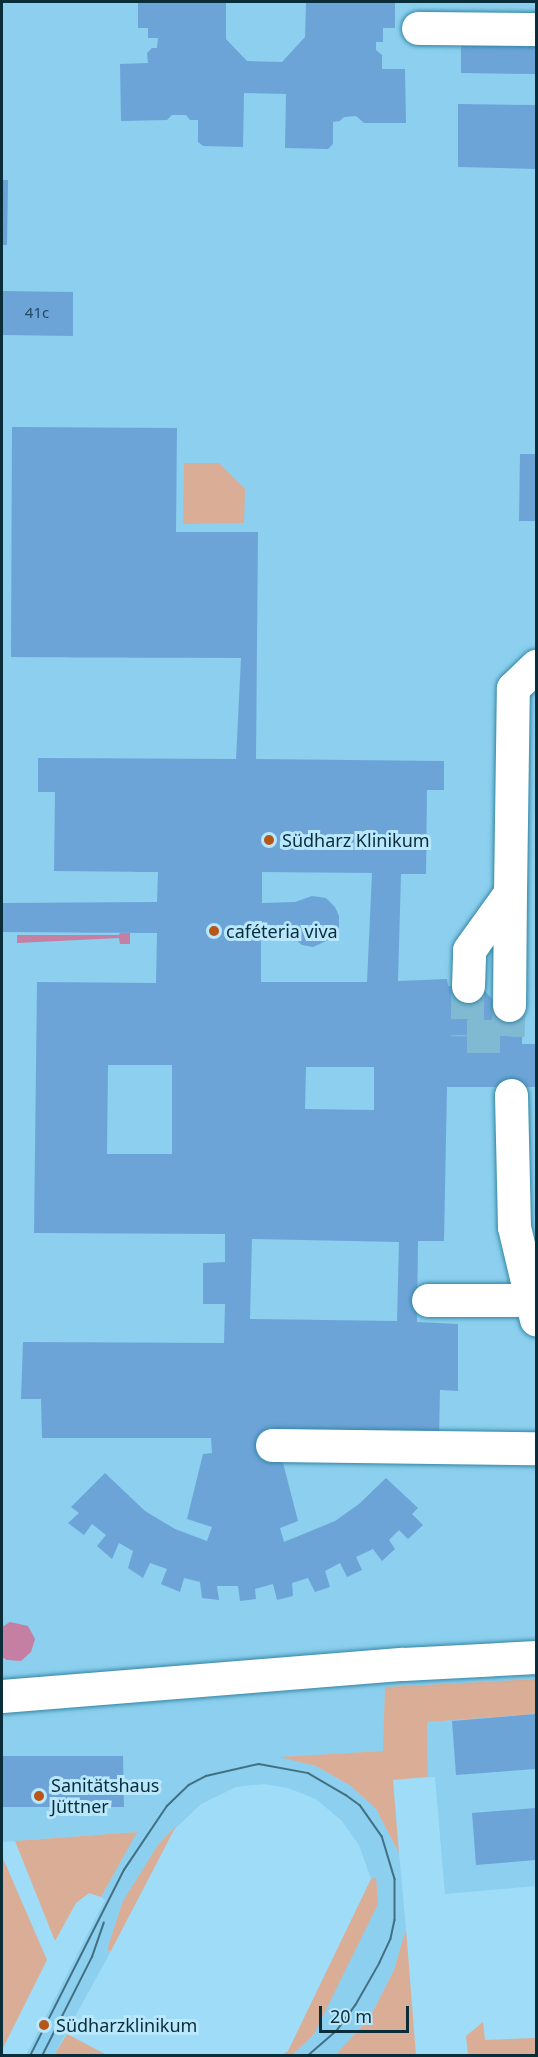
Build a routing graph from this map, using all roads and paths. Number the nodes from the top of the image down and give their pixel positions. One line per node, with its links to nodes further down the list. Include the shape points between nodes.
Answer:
1 (418, 28): 2 (lane)
2 (537, 29)
3 (537, 666): 4 (lane, via 513,688)
4 (510, 893): 5 (lane, via 470,950); 6 (lane)
5 (468, 986)
6 (508, 1005)
7 (511, 1095): 9 (lane, via 514,1227)
8 (428, 1300): 9 (lane)
9 (534, 1309)
10 (272, 1445): 11 (lane)
11 (537, 1448)
12 (537, 1657): 13 (lane)
13 (2, 1696)

